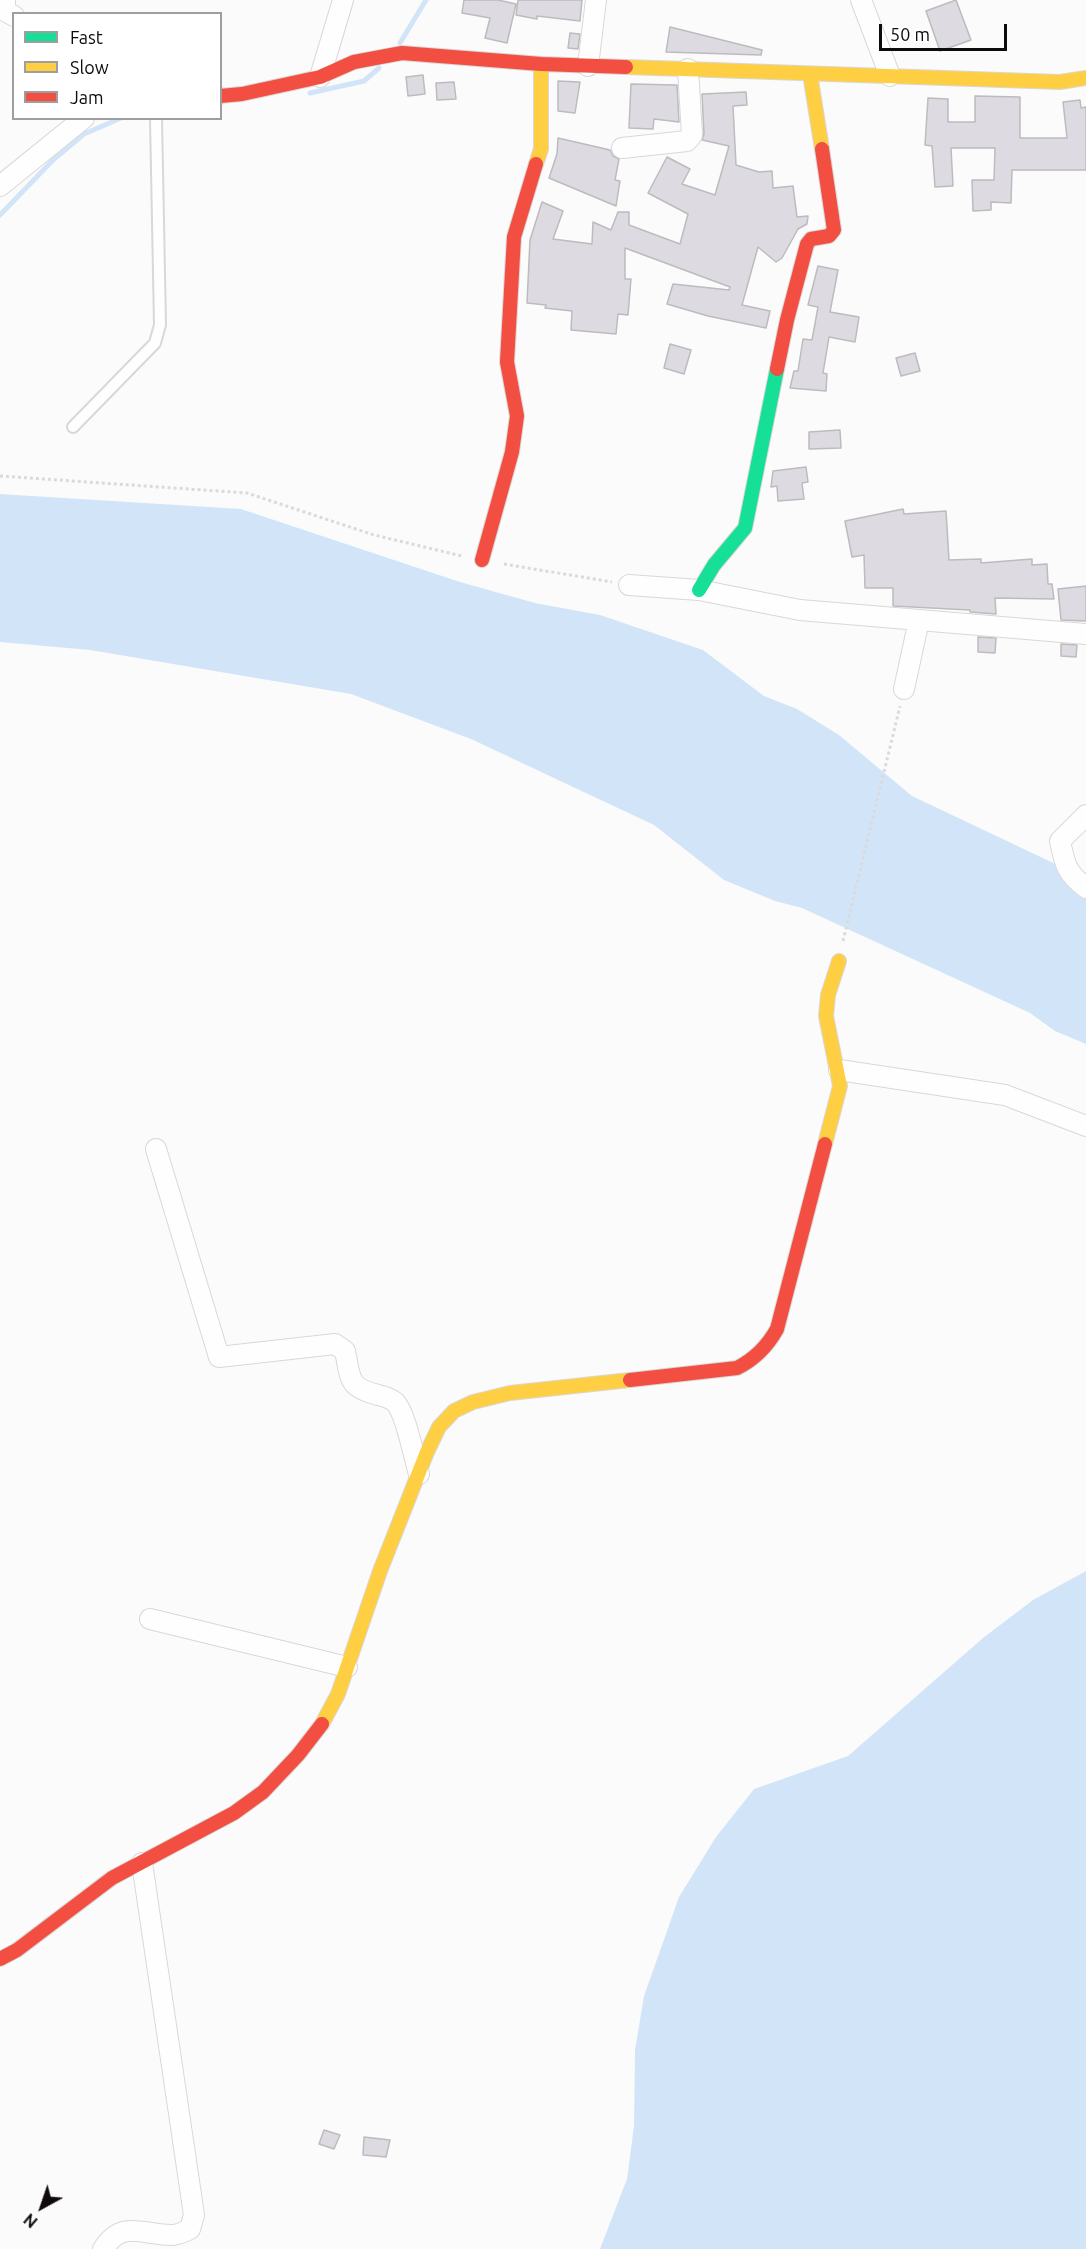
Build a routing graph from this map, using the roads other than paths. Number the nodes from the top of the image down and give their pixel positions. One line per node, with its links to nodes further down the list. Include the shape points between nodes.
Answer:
1 (5, 0): 5 (street, via 5,11)
2 (343, 0): 11 (street)
3 (596, 0): 7 (street)
4 (861, 0): 10 (street)
5 (12, 15)
6 (541, 64): 7 (street); 11 (street, via 402,53 354,62); 19 (street, via 541,149 514,237 507,362 517,416 512,452)
7 (588, 66): 8 (street)
8 (688, 69): 9 (street); 16 (street, via 692,135 687,141)
9 (810, 74): 10 (street); 21 (street, via 834,230 829,236 811,239 807,244 787,320 745,528 705,574)
10 (890, 76): 12 (street, via 1060,82)
11 (320, 77): 13 (street)
12 (1086, 78)
13 (222, 96)
14 (82, 120): 17 (street)
15 (156, 121): 18 (lane, via 160,326 155,343)
16 (621, 148)
17 (0, 186)
18 (73, 427)
19 (482, 560)
20 (629, 585): 21 (street)
21 (699, 590): 22 (street, via 800,610)
22 (919, 620): 23 (street); 24 (street)
23 (1086, 634)
24 (904, 689)
25 (1086, 815): 26 (street, via 1060,841 1066,869)
26 (1086, 888)
27 (838, 961): 28 (street, via 826,1016)
28 (839, 1070): 29 (street, via 1005,1095); 31 (street, via 836,1103 777,1329 759,1355 737,1368 510,1393 473,1402 454,1412 439,1427)
29 (1086, 1126)
30 (156, 1149): 31 (street, via 219,1358 335,1344 345,1351 351,1381 360,1391 395,1402 405,1421)
31 (419, 1474): 33 (street)
32 (150, 1618): 33 (street)
33 (347, 1668): 34 (street, via 325,1720 263,1792 234,1813)
34 (142, 1863): 35 (street, via 112,1878); 36 (street, via 194,2215 190,2229 174,2236 124,2230 110,2238)
35 (0, 1959)
36 (102, 2249)

